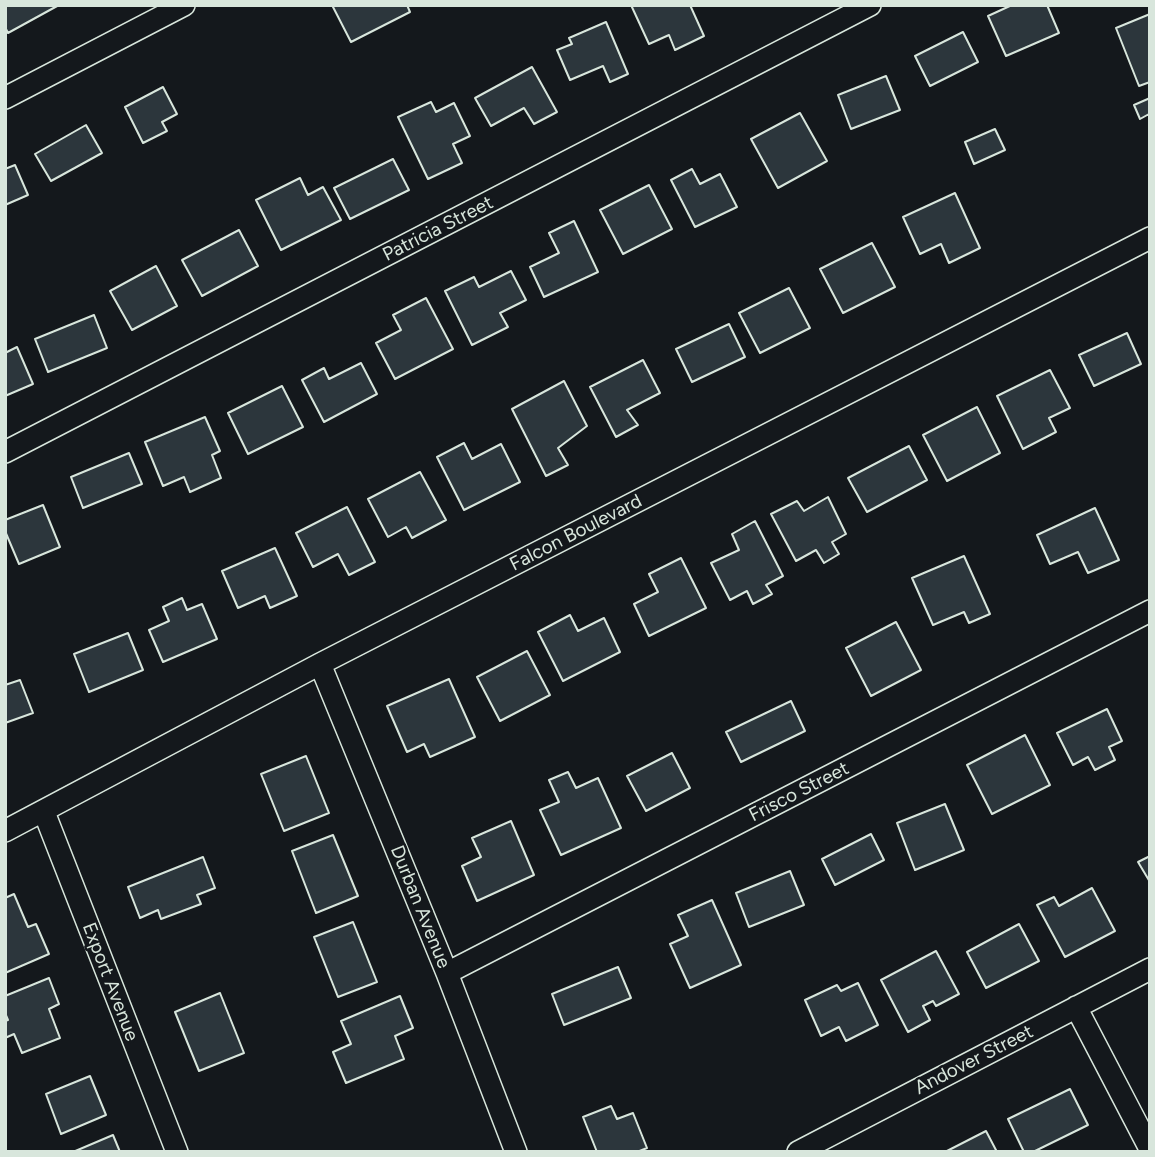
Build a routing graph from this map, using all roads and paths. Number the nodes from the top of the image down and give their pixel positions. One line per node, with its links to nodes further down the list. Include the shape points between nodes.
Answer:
1 (184, 5): 3 (street)
2 (870, 5): 5 (street, Patricia Street)
3 (5, 98)
4 (1150, 238): 7 (street, Falcon Boulevard)
5 (5, 452)
6 (1150, 611): 11 (street, Frisco Street)
7 (320, 664): 8 (street, Falcon Boulevard); 11 (street, Durban Avenue)
8 (44, 812): 9 (street, Falcon Boulevard); 14 (street, Export Avenue)
9 (5, 831)
10 (1150, 969): 12 (street, Andover Street)
11 (447, 974): 15 (street, Durban Avenue)
12 (1076, 1007): 13 (street); 16 (street, Andover Street)
13 (1150, 1149)
14 (177, 1152)
15 (516, 1152)
16 (798, 1152)

